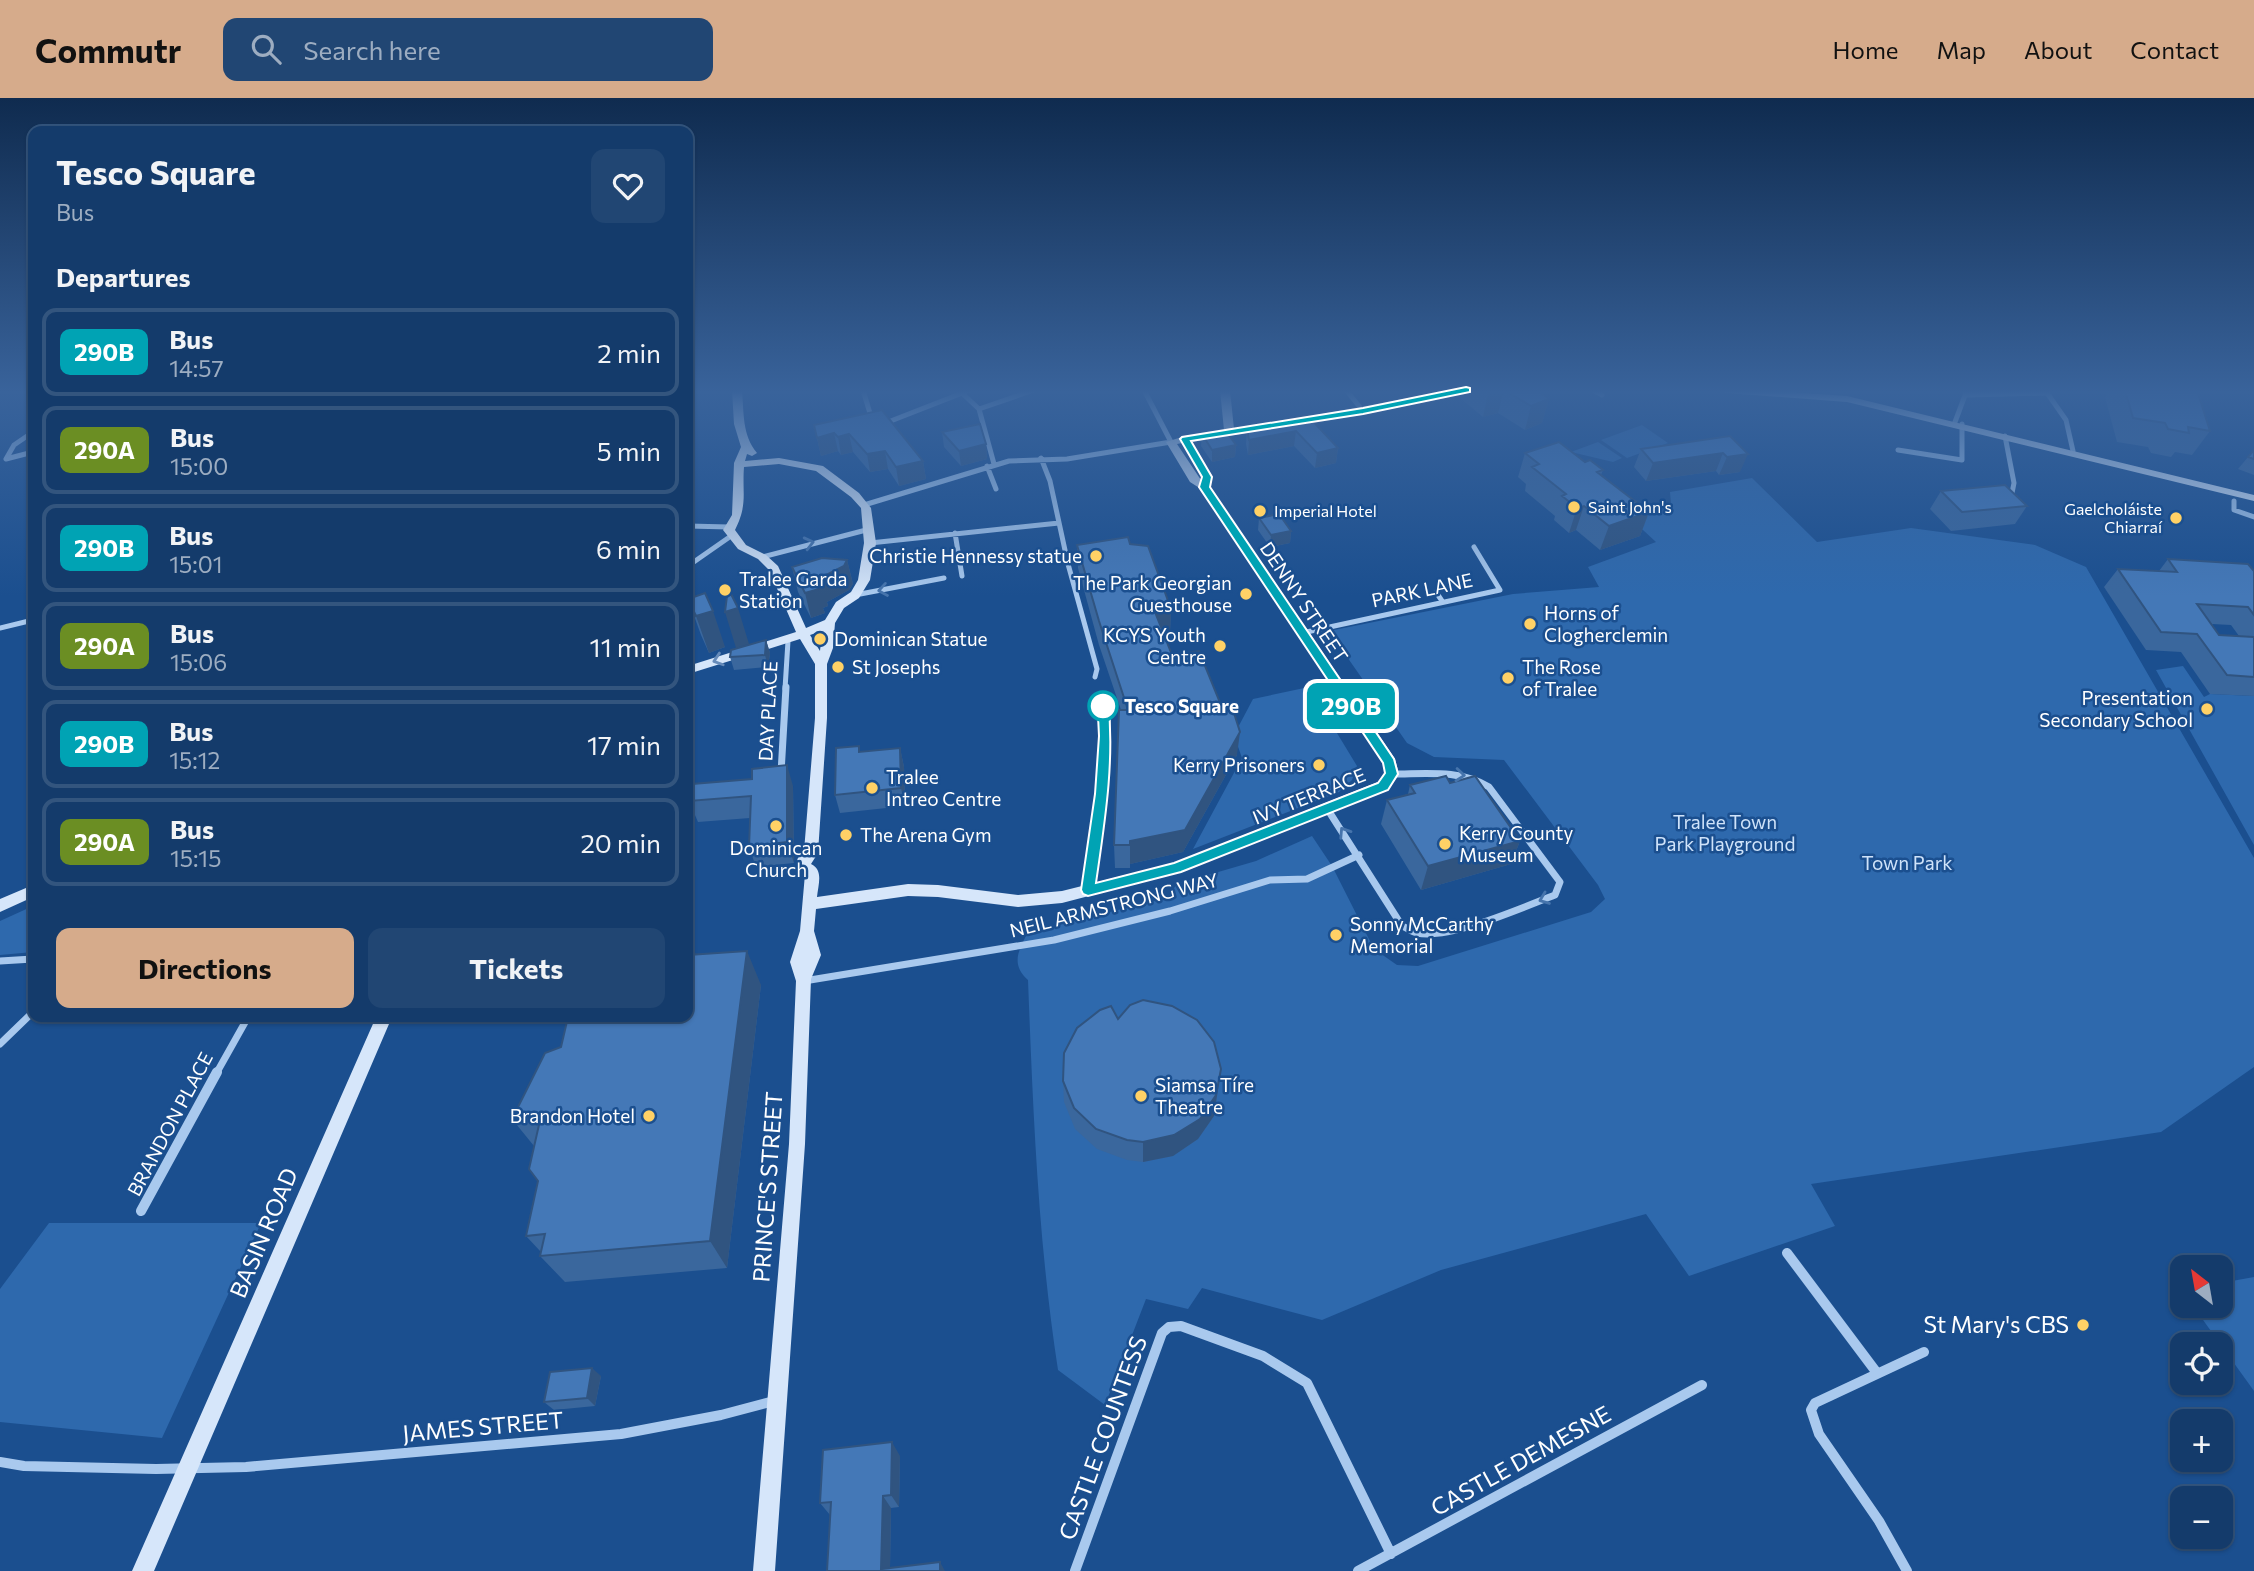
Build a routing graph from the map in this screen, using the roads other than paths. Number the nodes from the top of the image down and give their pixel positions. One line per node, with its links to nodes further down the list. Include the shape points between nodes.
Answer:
1 (1041, 458): 19 (street)
2 (741, 459): 10 (main road)
3 (990, 459): 11 (street)
4 (1036, 459): 11 (street)
5 (1181, 459): 12 (main road, DENNY STREET, via 1194,480)
6 (1196, 459): 12 (main road, DENNY STREET, via 1207,477)
7 (2008, 459): 16 (street, via 2014,483)
8 (2097, 459): 14 (main road)
9 (764, 460): 10 (main road); 17 (main road, via 819,468)
10 (741, 464): 22 (main road, via 737,516)
11 (991, 465): 13 (street); 17 (street)
12 (1205, 487): 38 (main road, DENNY STREET)
13 (996, 489)
14 (2238, 498): 15 (main road); 18 (street, via 2234,510)
15 (2254, 498)
16 (2011, 499)
17 (864, 505): 21 (main road)
18 (2254, 517)
19 (1059, 523): 23 (street); 29 (street)
20 (693, 526): 22 (street)
21 (870, 529): 24 (main road); 26 (street, one-way to 21)
22 (730, 531): 26 (main road, via 741,547); 27 (street)
23 (955, 533): 24 (street); 30 (street)
24 (870, 543): 33 (main road, via 864,580)
25 (1474, 547): 34 (street, PARK LANE, via 1500,590)
26 (762, 557): 39 (main road, via 774,569)
27 (693, 562)
28 (1081, 562): 29 (street)
29 (1068, 564): 43 (street, via 1097,669)
30 (962, 576)
31 (944, 578): 33 (street, one-way to 33)
32 (1436, 592): 34 (street)
33 (855, 595): 36 (main road, via 840,605)
34 (1443, 601): 38 (street, PARK LANE)
35 (28, 621): 37 (street)
36 (829, 622): 39 (main road); 41 (main road)
37 (0, 628)
38 (1302, 633): 44 (main road, DENNY STREET, via 1390,762)
39 (804, 635): 40 (main road); 41 (main road)
40 (788, 641): 42 (main road, one-way to 42); 45 (street, DAY PLACE)
41 (821, 667): 49 (main road, PRINCE'S STREET, via 811,853 803,867 812,871)
42 (693, 669)
43 (1095, 677)
44 (1392, 774): 46 (main road, IVY TERRACE, via 1383,786); 47 (street, IVY TERRACE, one-way to 47, via 1458,774 1479,779 1521,827 1560,882 1559,888 1555,895 1491,918 1419,934 1402,926)
45 (780, 783)
46 (1328, 810): 47 (street, one-way to 46); 49 (main road, IVY TERRACE, via 1164,872 1043,901 908,890)
47 (1359, 855): 53 (street, NEIL ARMSTRONG WAY, via 1307,879 1270,880 1054,940)
48 (28, 893): 50 (main road)
49 (810, 904): 53 (main road, PRINCE'S STREET, via 798,962)
50 (0, 906)
51 (28, 959): 52 (street)
52 (0, 961)
53 (804, 979): 63 (main road, PRINCE'S STREET, via 797,1144)
54 (28, 1017): 57 (street)
55 (245, 1022): 58 (street, BRANDON PLACE)
56 (382, 1022): 65 (main road, BASIN ROAD)
57 (0, 1044)
58 (141, 1211)
59 (1787, 1253): 61 (street)
60 (1924, 1352): 61 (street)
61 (1877, 1373): 71 (street, via 1815,1403 1811,1410 1819,1434)
62 (1702, 1385): 66 (street, CASTLE DEMESNE)
63 (777, 1400): 65 (street, JAMES STREET, via 621,1434); 68 (main road, PRINCE'S STREET)
64 (0, 1462): 65 (street, JAMES STREET)
65 (189, 1469): 67 (main road, BASIN ROAD)
66 (1391, 1553): 69 (street, CASTLE COUNTESS, via 1307,1383 1276,1363 1181,1326 1162,1333); 70 (street, CASTLE DEMESNE)
67 (143, 1571)
68 (764, 1571)
69 (1075, 1571)
70 (1358, 1571)
71 (1907, 1571)

